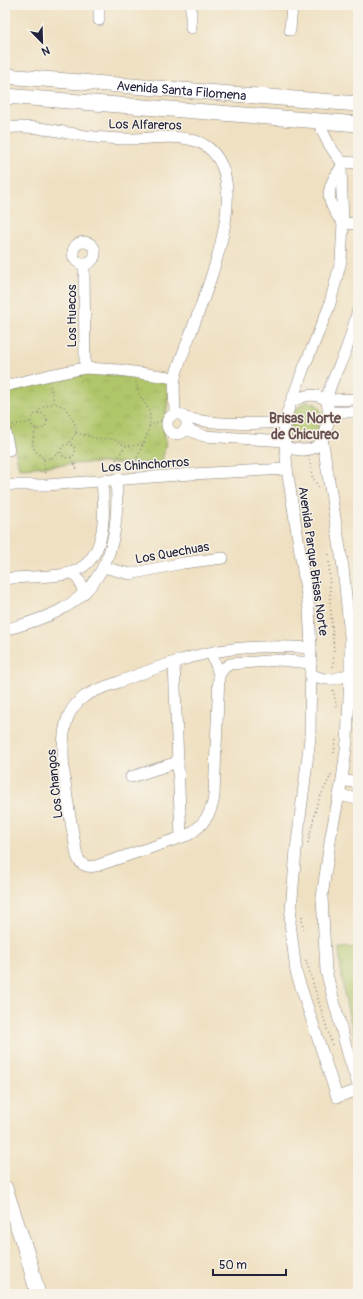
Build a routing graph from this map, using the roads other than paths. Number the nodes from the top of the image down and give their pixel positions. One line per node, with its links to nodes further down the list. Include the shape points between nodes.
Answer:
1 (99, 5): 4 (street)
2 (191, 5): 5 (street)
3 (292, 5): 6 (street)
4 (98, 20)
5 (191, 28)
6 (290, 30)
7 (5, 76): 8 (street, Avenida Santa Filomena)
8 (232, 94): 10 (street, Avenida Santa Filomena); 11 (street, via 226,103)
9 (5, 96): 11 (street, Avenida Santa Filomena)
10 (358, 104)
11 (231, 113): 12 (street, Avenida Santa Filomena)
12 (318, 121): 13 (street, Avenida Santa Filomena); 16 (street, via 328,145)
13 (358, 124)
14 (5, 128): 22 (street, Los Alfareros, via 27,127 87,137 188,139 205,146 214,154 221,166 226,186 227,208 223,238)
15 (358, 163): 16 (street)
16 (342, 165): 17 (street, Avenida Parque Brisas Norte)
17 (343, 223): 18 (street); 26 (street, Avenida Parque Brisas Norte, via 341,261 330,307)
18 (358, 224)
19 (84, 264): 21 (street, Los Huacos)
20 (358, 310): 25 (street, Avenida Parque Brisas Norte)
21 (85, 368): 22 (street); 23 (street)
22 (175, 378): 29 (street, Los Alfareros)
23 (5, 386)
24 (358, 399): 25 (street)
25 (327, 400): 26 (street, via 312,394); 27 (street, Avenida Parque Brisas Norte)
26 (292, 402): 31 (street, Avenida Parque Brisas Norte)
27 (329, 412): 28 (street); 34 (street, Avenida Parque Brisas Norte)
28 (358, 412)
29 (172, 415): 30 (street, via 181,414); 33 (street, via 167,423 171,432 178,434)
30 (186, 418): 31 (street, via 204,422); 33 (street)
31 (285, 422): 35 (street, Avenida Parque Brisas Norte)
32 (8, 428): 36 (street)
33 (186, 429): 35 (street, via 204,436)
34 (322, 438): 35 (street, via 319,445 306,450); 46 (street, Avenida Parque Brisas Norte)
35 (285, 444): 37 (street, Avenida Parque Brisas Norte)
36 (9, 450)
37 (287, 469): 38 (street, Los Chinchorros); 50 (street, Avenida Parque Brisas Norte, via 309,609)
38 (122, 479): 39 (street, Los Chinchorros); 42 (street, via 115,533)
39 (102, 481): 40 (street, Los Chinchorros); 43 (street, via 104,510 101,537 91,559)
40 (5, 485)
41 (223, 558): 42 (street, Los Quechuas, via 130,574)
42 (104, 567): 45 (street)
43 (73, 572): 44 (street); 45 (street)
44 (5, 579)
45 (84, 593): 49 (street, via 48,616)
46 (346, 598): 47 (street); 48 (street, Avenida Parque Brisas Norte)
47 (358, 600)
48 (353, 617): 54 (street, Avenida Parque Brisas Norte)
49 (5, 630)
50 (311, 648): 51 (street, Los Changos, via 264,646); 53 (street, Avenida Parque Brisas Norte)
51 (211, 653): 52 (street, Los Changos); 55 (street, Los Changos)
52 (174, 663): 56 (street); 62 (street, Los Changos, via 94,692 80,700 68,718 64,736 64,760 77,856 84,865 96,866)
53 (311, 668): 54 (street, via 326,680); 55 (street, via 279,660 230,664); 64 (street, Avenida Parque Brisas Norte, via 310,738 290,922 296,972 337,1097)
54 (350, 674): 58 (street, Avenida Parque Brisas Norte, via 347,741)
55 (219, 676): 62 (street, Los Changos, via 214,802 209,815 200,826)
56 (178, 762): 57 (street); 62 (street)
57 (131, 777)
58 (342, 780): 59 (street); 60 (street, Avenida Parque Brisas Norte)
59 (358, 783)
60 (339, 795): 61 (street); 63 (street, Avenida Parque Brisas Norte, via 322,898 326,971)
61 (358, 799)
62 (181, 837)
63 (358, 1085)
64 (358, 1090)
65 (5, 1188): 66 (street)
66 (38, 1294)

